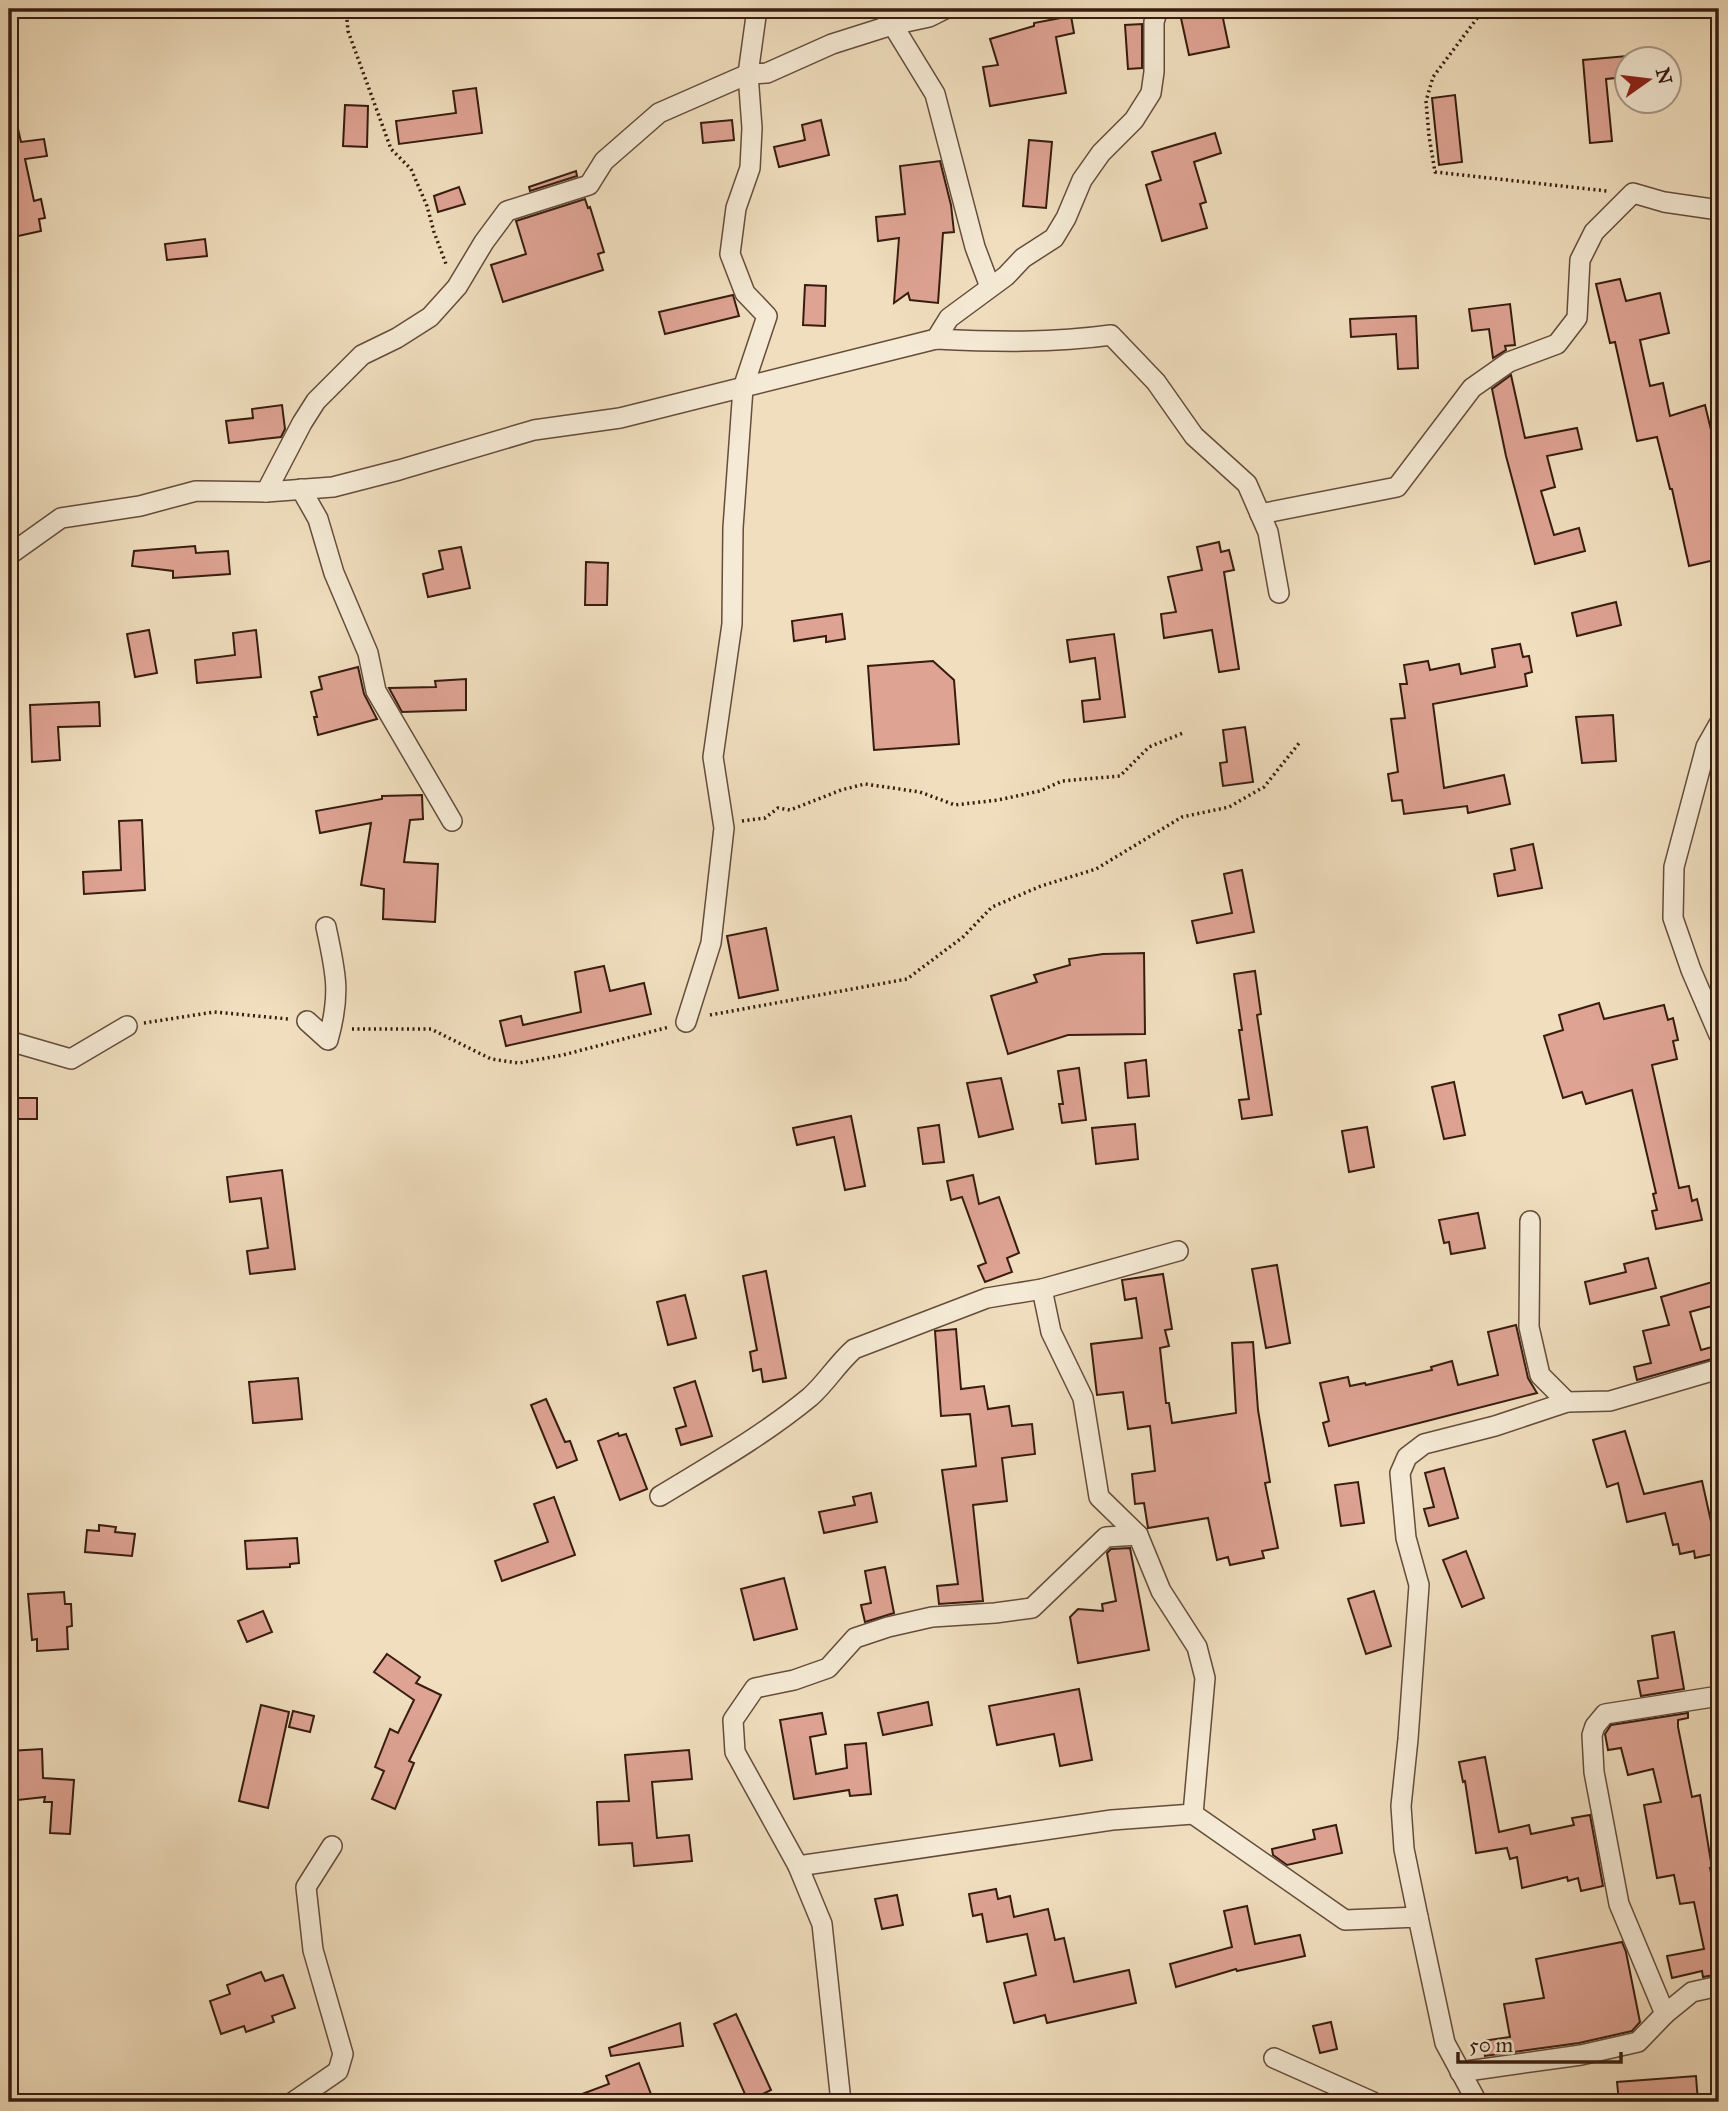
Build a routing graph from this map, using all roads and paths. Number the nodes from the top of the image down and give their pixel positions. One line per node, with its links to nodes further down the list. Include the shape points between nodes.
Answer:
1 (346, 9): 10 (path, via 348,31 391,149 411,169)
2 (757, 9): 7 (street)
3 (945, 9): 6 (street, via 929,17)
4 (1158, 9): 11 (street, via 1151,93 1082,180 1054,238)
5 (1483, 9): 8 (path, via 1433,78 1426,101 1435,172)
6 (887, 17): 7 (street, via 767,73); 11 (street, via 935,94)
7 (748, 75): 10 (street, via 659,113 604,161 589,185 507,211); 13 (street, via 750,168 736,208 730,254 746,293 767,316)
8 (1633, 193): 9 (street); 16 (street, via 1594,232 1580,260 1577,318 1557,344 1509,362 1472,388 1397,487)
9 (1719, 210)
10 (457, 287): 15 (street, via 430,317 362,355 340,374 302,423)
11 (990, 287): 12 (street, via 949,318)
12 (936, 339): 13 (street); 16 (street, via 1070,341 1111,335 1156,382 1194,436 1247,484)
13 (743, 388): 14 (street, via 620,418 534,430 386,474 333,487); 23 (street, via 732,624 713,757)
14 (301, 489): 15 (street); 22 (street, via 318,519 334,573 368,653 376,691)
15 (266, 492): 17 (street, via 197,491 61,518)
16 (1260, 514): 18 (street, via 1268,532)
17 (9, 555)
18 (1279, 593)
19 (1719, 724): 29 (street, via 1706,747 1684,827 1673,892 1673,918)
20 (1183, 733): 23 (path, via 1149,747 1120,776 1062,781 1040,791 955,805 920,792 865,784)
21 (1300, 742): 26 (path, via 1264,787 1228,807 1182,817 1096,869 992,907 963,937 907,979)
22 (452, 821)
23 (724, 828): 26 (street, via 711,943)
24 (326, 927): 25 (street, via 337,978 328,1040)
25 (307, 1021): 27 (path, via 214,1012)
26 (685, 1022): 28 (path, via 519,1063 491,1059 431,1029)
27 (127, 1026): 30 (street, via 71,1059)
28 (348, 1028)
29 (1719, 1035)
30 (9, 1041)
31 (1530, 1221): 35 (street, via 1529,1327 1540,1375)
32 (1178, 1251): 33 (street)
33 (1042, 1289): 36 (street, via 987,1298 854,1349 812,1396); 37 (street, via 1051,1332 1083,1398 1099,1497)
34 (1719, 1369): 35 (street, via 1610,1401)
35 (1567, 1402): 42 (street, via 1424,1444 1407,1457 1400,1473 1405,1538 1419,1585 1401,1806 1404,1849)
36 (660, 1496)
37 (1138, 1535): 39 (street, via 1161,1591 1197,1647 1205,1678); 41 (street, via 1106,1536 1032,1608 932,1616 888,1627 855,1638 828,1668 755,1688 733,1720 735,1752)
38 (1719, 1696): 44 (street, via 1605,1714 1592,1735 1594,1772 1619,1904)
39 (1193, 1814): 41 (street, via 1112,1819); 42 (street, via 1345,1920)
40 (332, 1846): 47 (street, via 306,1887 313,1950 343,2054 338,2071)
41 (798, 1866): 48 (street, via 822,1924)
42 (1418, 1917): 46 (street, via 1445,2043)
43 (1719, 1986): 44 (street, via 1692,1992)
44 (1665, 2014): 46 (street, via 1638,2042)
45 (1274, 2058): 49 (street)
46 (1460, 2072): 50 (street)
47 (293, 2102)
48 (841, 2102)
49 (1373, 2102)
50 (1476, 2102)

